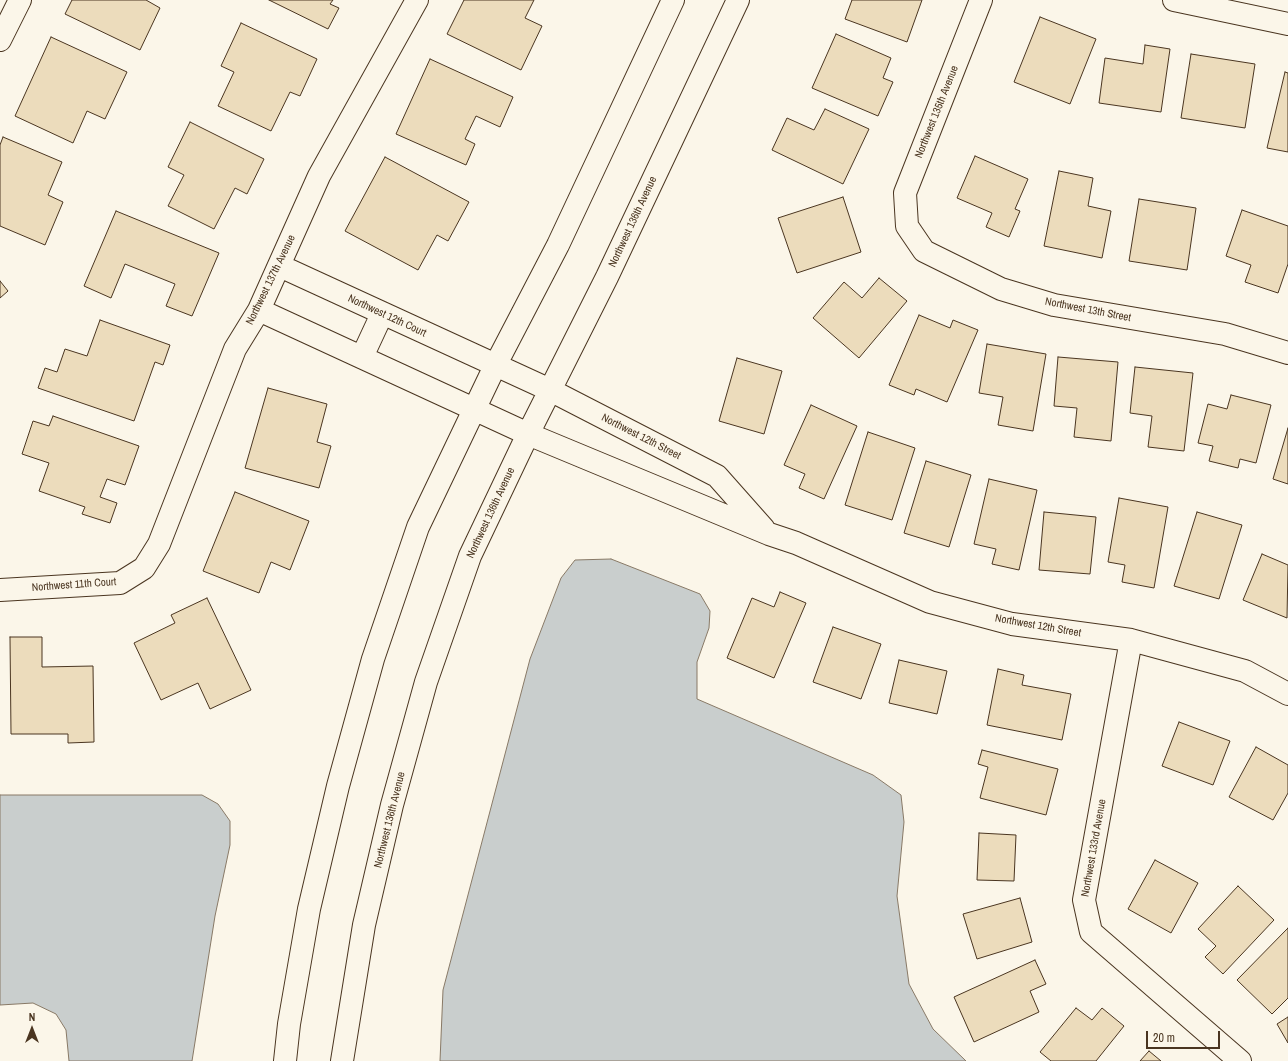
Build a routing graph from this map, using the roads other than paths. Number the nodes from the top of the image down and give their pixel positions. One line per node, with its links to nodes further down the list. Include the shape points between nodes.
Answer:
1 (20, 0): 8 (street)
2 (417, 0): 10 (street, Northwest 137th Avenue, via 319,176)
3 (673, 0): 15 (street, via 558,244)
4 (738, 0): 16 (street, Northwest 136th Avenue, via 607,277)
5 (981, 0): 9 (street, Northwest 135th Avenue, via 905,193)
6 (1174, 0): 7 (street)
7 (1288, 24)
8 (0, 40)
9 (907, 226): 13 (street, Northwest 13th Street, via 924,251 1001,288 1054,305 1225,334)
10 (280, 266): 11 (street, Northwest 137th Avenue); 12 (street, Northwest 12th Court)
11 (259, 310): 14 (street); 20 (street, Northwest 137th Avenue, via 235,349 158,544)
12 (382, 314): 14 (street); 15 (street, Northwest 12th Court)
13 (1288, 353)
14 (362, 357): 17 (street)
15 (495, 366): 16 (street, Northwest 12th Street); 17 (street)
16 (550, 390): 18 (street, Northwest 136th Avenue); 19 (street, Northwest 12th Street, via 716,476)
17 (474, 409): 18 (street, Northwest 12th Street); 24 (street, via 418,527 373,659 338,786 309,909)
18 (528, 434): 19 (street, Northwest 12th Street); 25 (street, Northwest 136th Avenue, via 470,556 426,682 392,805 364,925)
19 (769, 534): 22 (street, Northwest 12th Street, via 796,543 930,602 1012,624)
20 (144, 568): 21 (street, Northwest 11th Court, via 120,583)
21 (0, 590)
22 (1131, 640): 23 (street, Northwest 12th Street, via 1245,671); 26 (street, Northwest 133rd Avenue, via 1084,900 1091,932)
23 (1288, 694)
24 (285, 1061)
25 (342, 1061)
26 (1240, 1061)

